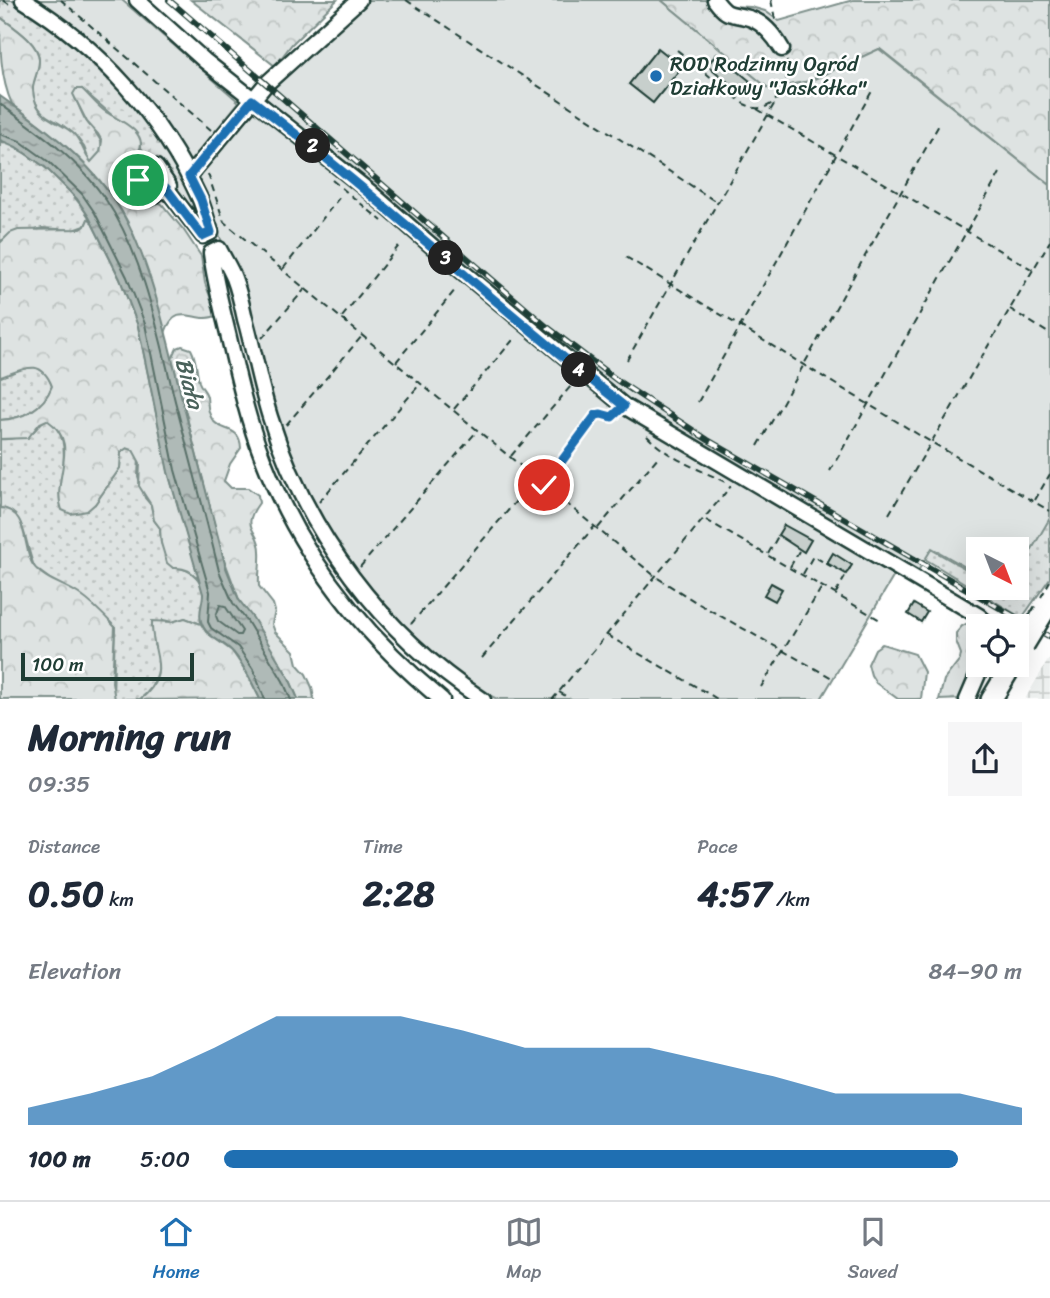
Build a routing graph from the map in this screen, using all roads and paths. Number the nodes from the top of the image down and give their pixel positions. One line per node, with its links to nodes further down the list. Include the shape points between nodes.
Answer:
1 (3, 0): 7 (path)
2 (61, 0): 16 (path)
3 (137, 0): 12 (street)
4 (359, 0): 12 (street)
5 (406, 0): 24 (path)
6 (715, 0): 8 (street, via 730,15 759,23)
7 (19, 4): 20 (street, via 65,30 121,81 152,117)
8 (782, 49): 11 (path, via 789,73)
9 (677, 50): 13 (path, via 744,104)
10 (872, 91): 17 (path)
11 (777, 99): 13 (path); 14 (path)
12 (252, 100): 16 (street); 50 (street, via 370,192)
13 (757, 109): 14 (path)
14 (768, 115): 17 (path); 24 (path)
15 (940, 123): 22 (path)
16 (220, 139): 20 (street)
17 (836, 155): 22 (path); 38 (path)
18 (1000, 173): 26 (path)
19 (208, 174): 31 (path, via 224,222)
20 (189, 176): 25 (street, via 211,232)
21 (146, 178): 25 (street, via 166,188 202,236)
22 (901, 193): 26 (path); 45 (path)
23 (342, 194): 31 (path)
24 (718, 203): 33 (path)
25 (206, 231): 29 (street)
26 (967, 231): 32 (path); 49 (path)
27 (1050, 241): 32 (path)
28 (401, 243): 37 (path)
29 (216, 253): 94 (street, via 211,254 215,286 241,388 281,501 340,597); 95 (street, via 219,249 234,279 270,415 307,508 346,571 393,623 458,684)
30 (626, 257): 33 (path)
31 (283, 270): 34 (path)
32 (1033, 270): 36 (path)
33 (671, 284): 38 (path); 43 (path)
34 (305, 288): 37 (path); 42 (path)
35 (456, 289): 44 (path)
36 (1010, 309): 39 (path); 54 (path)
37 (341, 318): 40 (path)
38 (740, 326): 45 (path); 48 (path)
39 (1050, 334)
40 (363, 335): 44 (path); 52 (path)
41 (513, 340): 51 (path)
42 (258, 343)
43 (627, 360)
44 (396, 363): 46 (path)
45 (804, 364): 49 (path); 55 (path)
46 (421, 383): 51 (path); 64 (path)
47 (571, 386): 56 (path)
48 (698, 402)
49 (869, 404): 54 (path); 58 (path)
50 (624, 406): 61 (path, via 612,417 596,415); 82 (street)
51 (453, 410): 53 (path)
52 (285, 426)
53 (478, 430): 56 (path); 75 (path)
54 (931, 442): 63 (path); 66 (path)
55 (758, 446)
56 (510, 457): 60 (path)
57 (658, 457): 68 (path)
58 (830, 471)
59 (1050, 474): 63 (path)
60 (536, 478): 61 (path); 84 (path)
61 (544, 485): 68 (path)
62 (725, 496): 67 (path)
63 (1034, 501): 65 (path)
64 (317, 503)
65 (1050, 511)
66 (889, 514)
67 (706, 519): 71 (path); 77 (path)
68 (596, 528): 77 (path); 88 (path)
69 (778, 536): 71 (path)
70 (799, 551): 73 (path)
71 (767, 555): 73 (path)
72 (832, 567): 76 (path, via 813,556)
73 (790, 568): 76 (path)
74 (850, 568): 80 (path)
75 (355, 573)
76 (802, 575): 79 (path)
77 (656, 577): 85 (path); 87 (path)
78 (1050, 581): 81 (path)
79 (823, 586): 80 (path); 87 (path)
80 (835, 594): 83 (path)
81 (1045, 604): 86 (main road, bridge)
82 (976, 614)
83 (882, 621)
84 (407, 629)
85 (607, 635): 93 (path); 98 (path)
86 (1029, 635)
87 (783, 650): 91 (path); 92 (path)
88 (482, 658)
89 (977, 677): 99 (street)
90 (1005, 677): 100 (main road)
91 (834, 679)
92 (761, 687)
93 (558, 692): 96 (path); 97 (path)
94 (442, 699)
95 (483, 699)
96 (552, 699)
97 (572, 699)
98 (719, 699)
99 (967, 699)
100 (991, 699)

